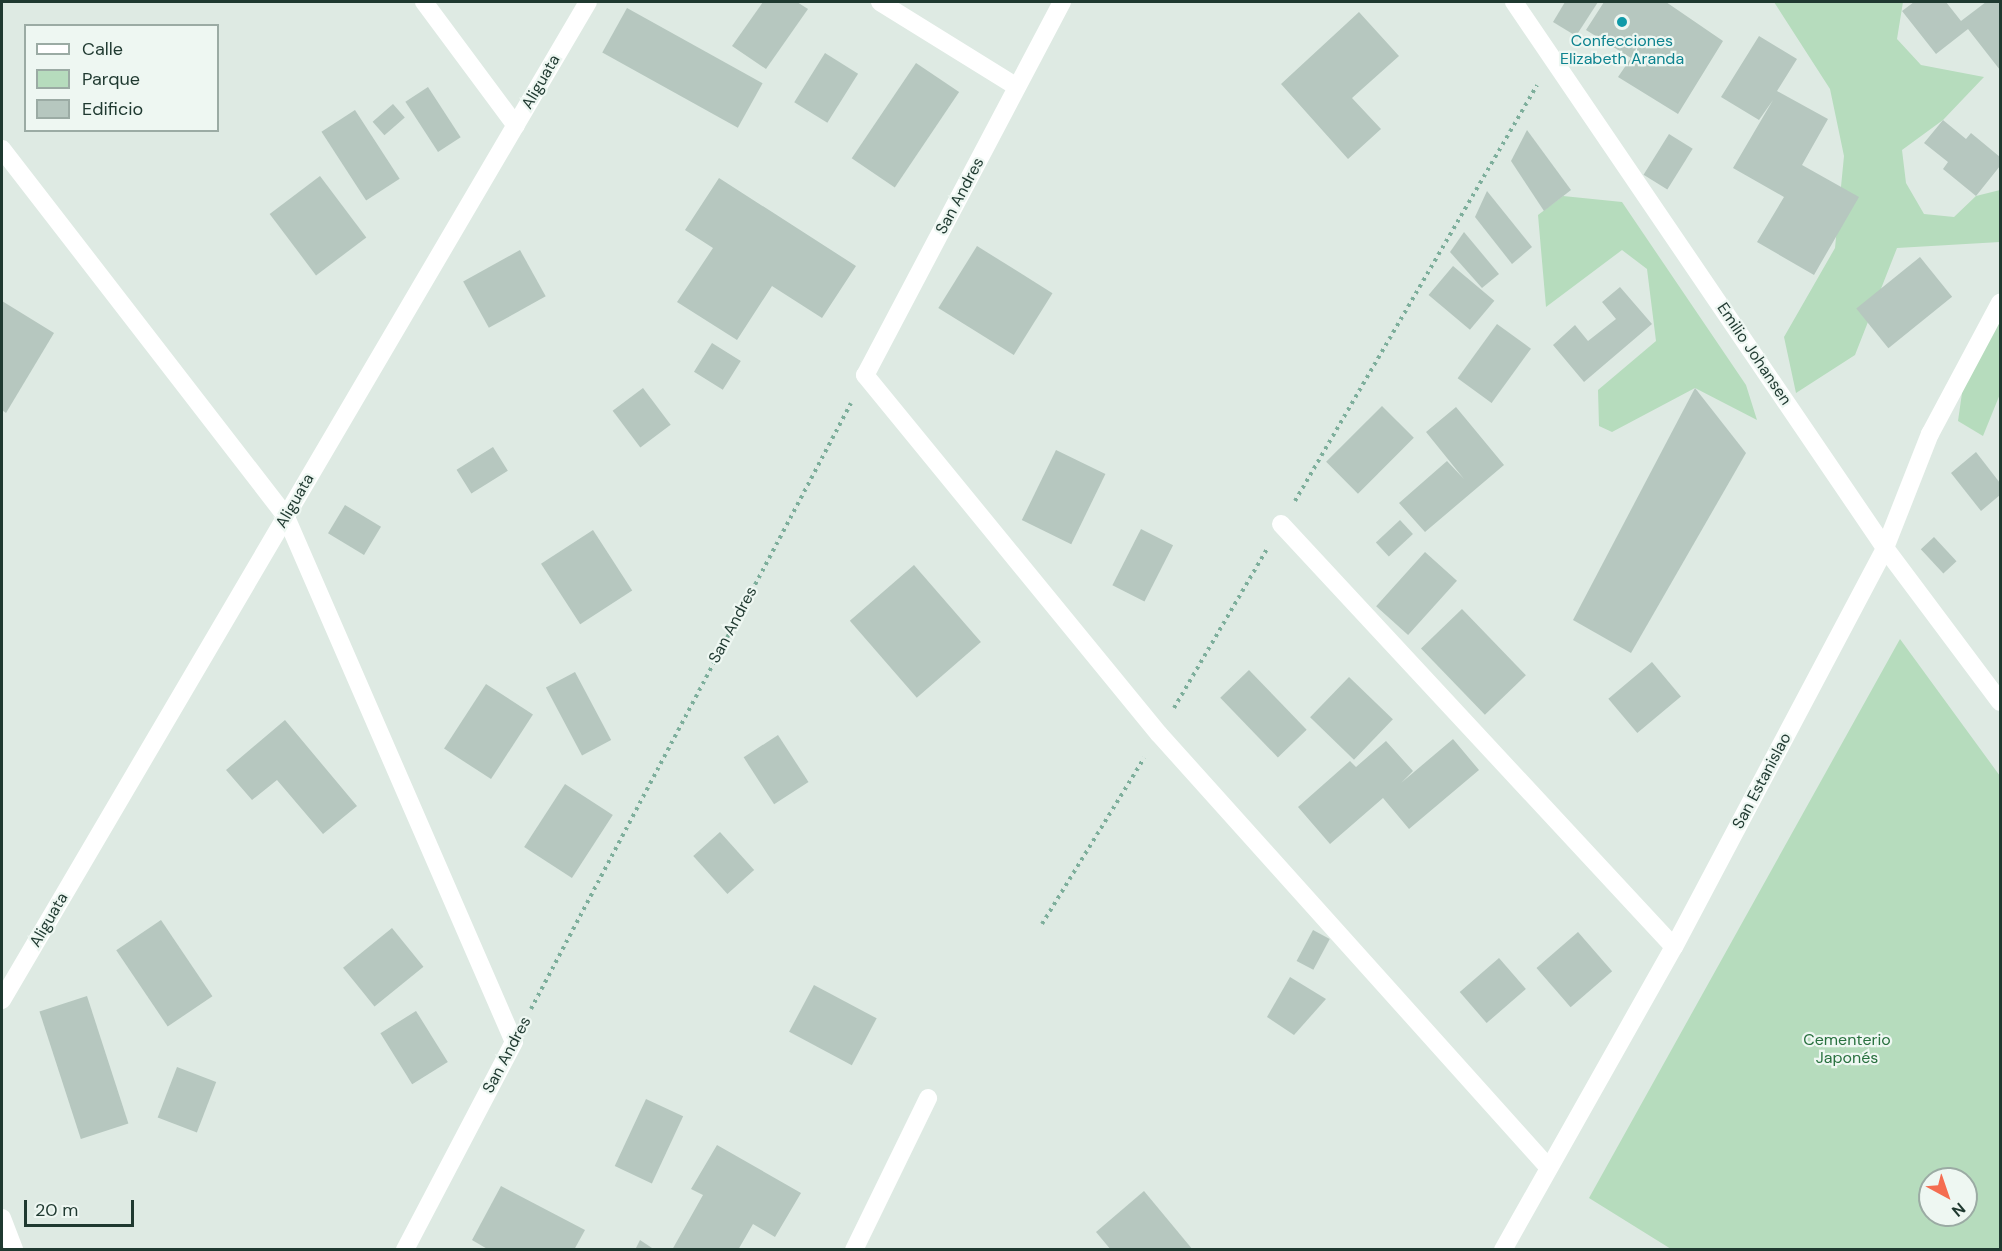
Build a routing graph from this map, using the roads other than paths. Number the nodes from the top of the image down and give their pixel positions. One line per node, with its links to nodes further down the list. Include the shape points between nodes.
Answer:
1 (424, 2): 7 (street)
2 (588, 2): 7 (street, Aliguata)
3 (880, 2): 6 (street)
4 (1062, 2): 6 (street, San Andres)
5 (1514, 2): 12 (street, Emilio Johansen)
6 (1017, 87): 17 (street, San Andres, via 865,375 1159,734)
7 (516, 126): 10 (street, Aliguata)
8 (2, 148): 10 (street)
9 (2001, 303): 12 (street, San Estanislao, via 1926,443)
10 (286, 517): 15 (street, Aliguata); 20 (street, San Andres, via 514,1042)
11 (1281, 524): 14 (street)
12 (1885, 548): 13 (street, Emilio Johansen); 14 (street, San Estanislao)
13 (2001, 702)
14 (1674, 947): 17 (street, San Estanislao)
15 (2, 1000)
16 (927, 1098): 21 (street)
17 (1549, 1168): 22 (street, San Estanislao)
18 (2, 1218): 19 (street)
19 (14, 1250)
20 (405, 1250)
21 (854, 1250)
22 (1503, 1250)

